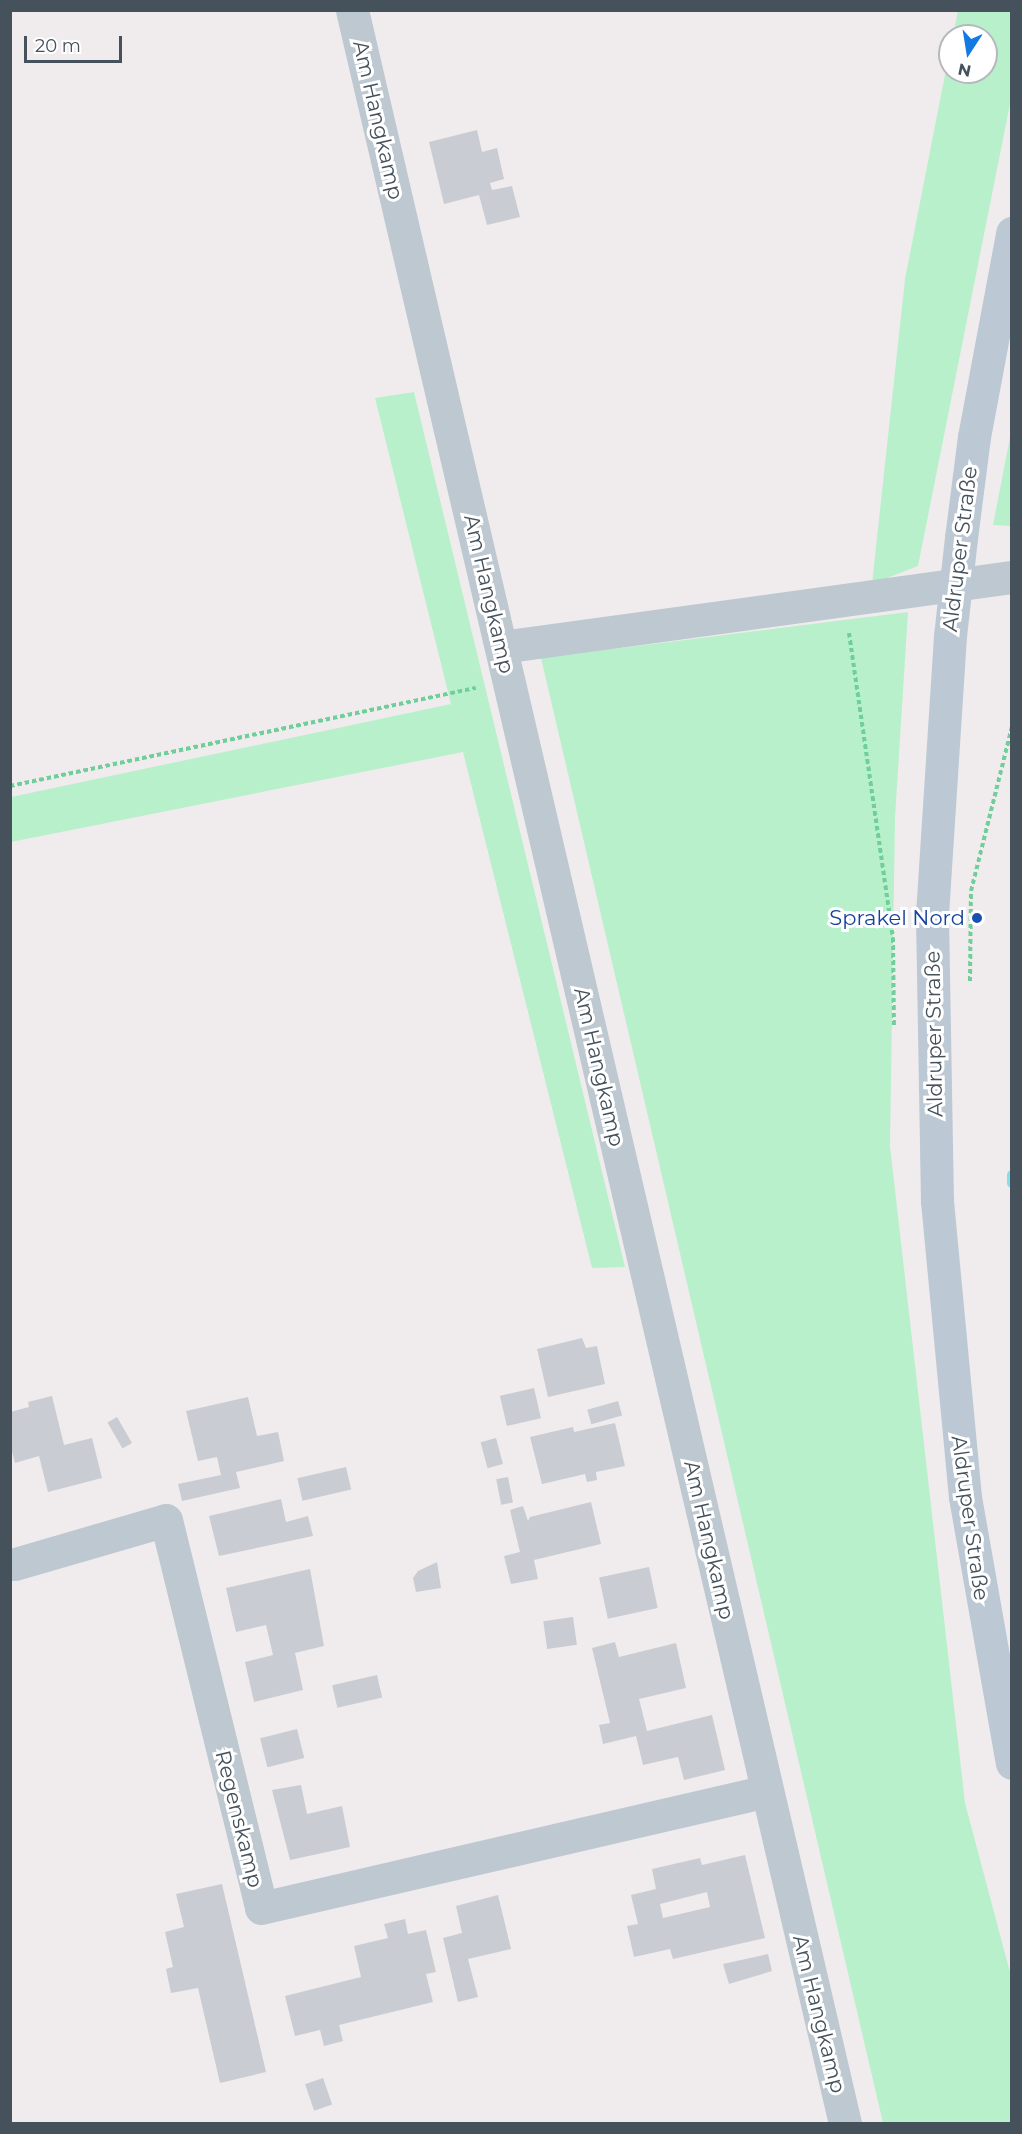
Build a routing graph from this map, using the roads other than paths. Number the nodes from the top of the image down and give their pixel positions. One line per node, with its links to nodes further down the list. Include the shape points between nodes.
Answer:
1 (352, 10): 4 (street, Am Hangkamp)
2 (1011, 233): 6 (main road, Aldruper Straße, bridge, via 974,437 961,538 950,636 932,916 937,1201 965,1497)
3 (1011, 577): 4 (street)
4 (501, 647): 7 (street, Am Hangkamp)
5 (15, 1564): 7 (street, Regenskamp, via 166,1520 261,1908)
6 (1011, 1763)
7 (767, 1791): 8 (street, Am Hangkamp)
8 (845, 2124)

